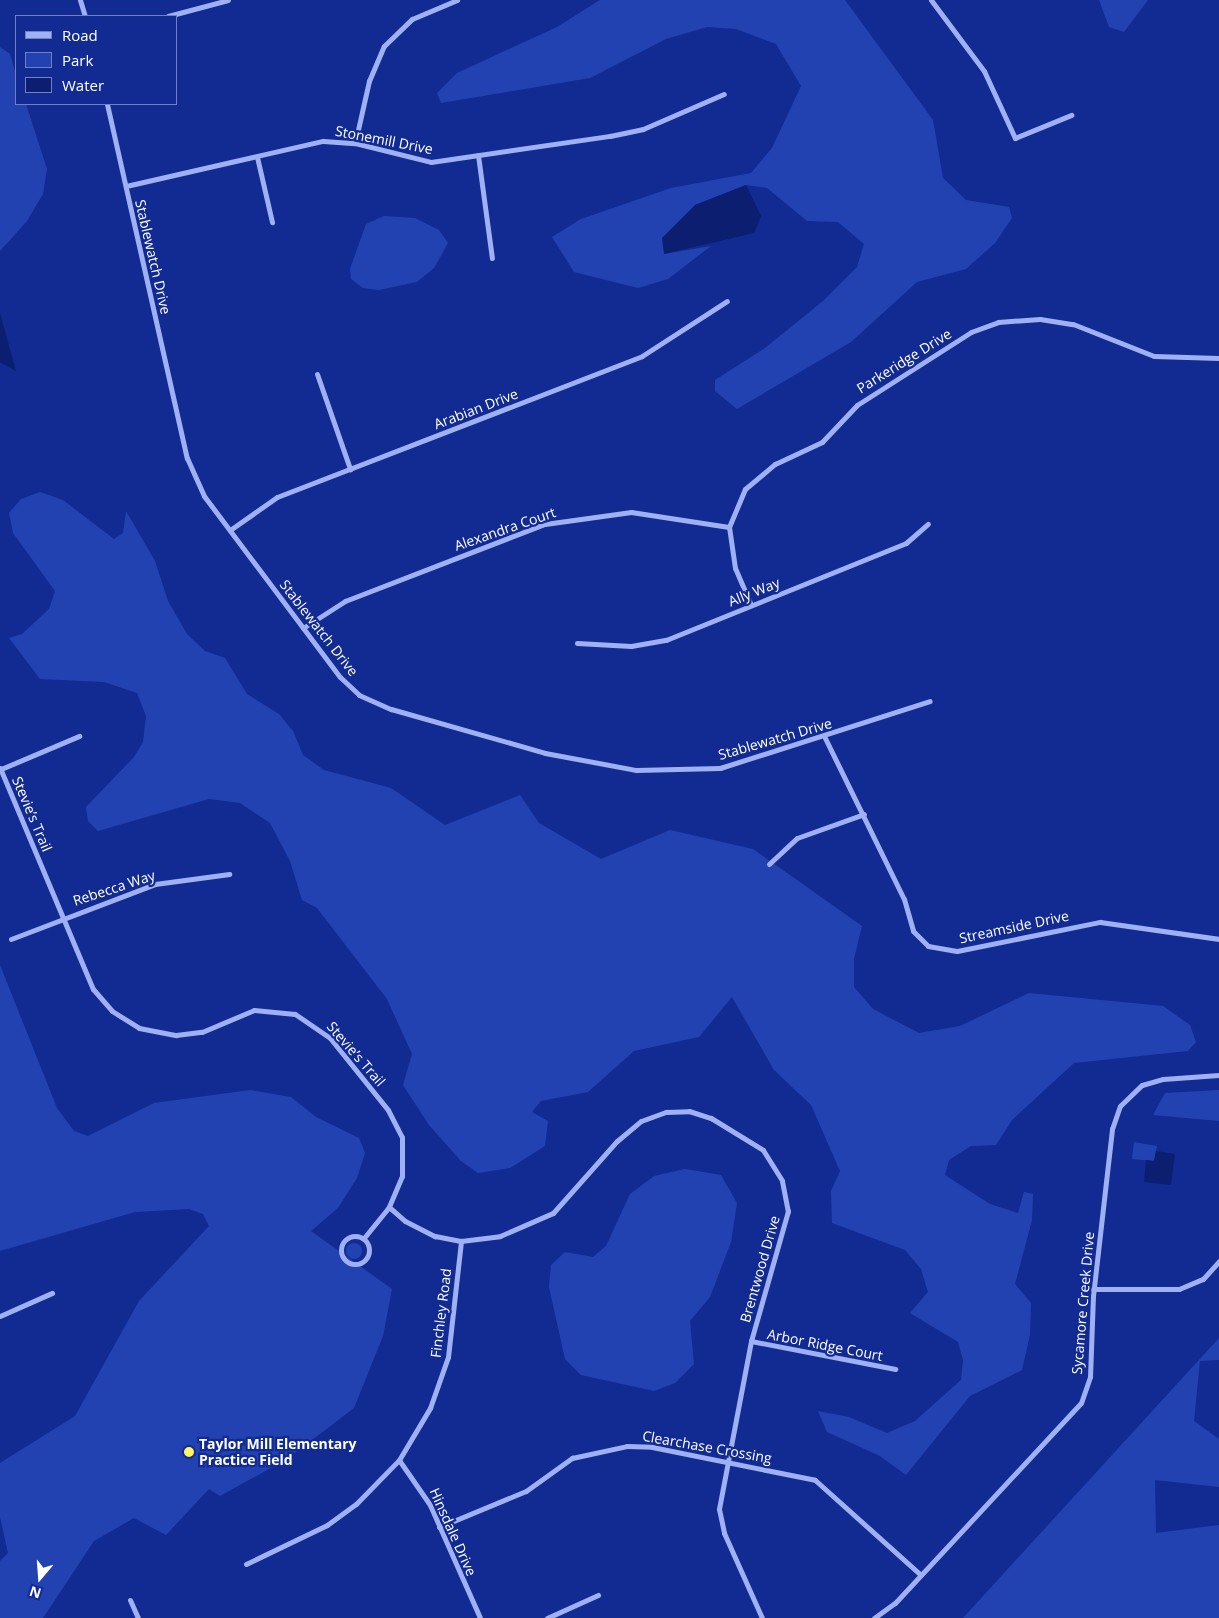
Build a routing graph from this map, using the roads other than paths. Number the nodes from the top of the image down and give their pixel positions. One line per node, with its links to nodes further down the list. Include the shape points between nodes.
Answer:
1 (80, 0): 5 (street)
2 (228, 0): 6 (street)
3 (457, 0): 10 (street, via 412,19 384,46 370,81)
4 (931, 0): 9 (street, via 984,71 1015,138)
5 (86, 15)
6 (172, 15)
7 (724, 94): 11 (street, Stonemill Drive, via 643,129)
8 (107, 105): 13 (street, Stablewatch Drive)
9 (1071, 115)
10 (355, 143): 11 (street, Stonemill Drive, via 431,162); 12 (street, Stonemill Drive, via 323,141)
11 (478, 155): 15 (street)
12 (257, 157): 13 (street, Stonemill Drive); 14 (street)
13 (126, 186): 22 (street, Stablewatch Drive, via 187,458 204,496)
14 (272, 222)
15 (492, 258)
16 (727, 301): 19 (street, Arabian Drive, via 635,360)
17 (1219, 358): 21 (street, Parkeridge Drive, via 1154,356 1057,321 1023,319 984,326 857,405 822,442 758,474 744,489)
18 (317, 374): 19 (street)
19 (350, 469): 22 (street, Arabian Drive, via 264,502)
20 (928, 524): 23 (street, Ally Way, via 906,543)
21 (728, 527): 23 (street, via 735,568); 24 (street, Alexandra Court, via 631,512 545,524 345,601)
22 (230, 530): 24 (street, Stablewatch Drive)
23 (751, 605): 25 (street, Ally Way, via 652,644)
24 (303, 628): 28 (street, Stablewatch Drive, via 359,695 391,709 545,753 636,770 720,768)
25 (577, 643)
26 (930, 701): 28 (street, Stablewatch Drive)
27 (79, 736): 29 (street)
28 (825, 738): 30 (street, Streamside Drive)
29 (0, 769): 33 (street, Stevie’s Trail)
30 (864, 814): 31 (street, via 797,838); 35 (street, Streamside Drive, via 904,899 912,931 933,949 957,951 1100,922)
31 (769, 864)
32 (229, 874): 33 (street, Rebecca Way, via 155,884)
33 (62, 917): 34 (street, Rebecca Way); 37 (street, Stevie’s Trail, via 93,989 112,1011 139,1028 164,1034 190,1034 264,1009 295,1014 326,1034 399,1128 402,1176)
34 (11, 939)
35 (1219, 939)
36 (1219, 1075): 41 (street, Sycamore Creek Drive, via 1163,1079 1142,1085 1120,1106 1112,1129)
37 (389, 1207): 38 (street, Stevie’s Trail); 39 (street, Brentwood Drive, via 418,1228)
38 (365, 1237): 38 (street, via 343,1243 344,1260 357,1264 366,1259)
39 (460, 1241): 44 (street, Brentwood Drive, via 500,1236 554,1213 641,1121 666,1112 689,1110 711,1118 763,1150 782,1181 788,1211); 46 (street, Finchley Road, via 452,1333 443,1373 430,1408)
40 (1219, 1261): 41 (street, via 1202,1279 1179,1289)
41 (1094, 1289): 50 (street, Sycamore Creek Drive, via 1090,1377 1081,1403)
42 (52, 1293): 43 (street)
43 (0, 1316)
44 (750, 1342): 45 (street, Arbor Ridge Court); 47 (street, Brentwood Drive)
45 (895, 1369)
46 (399, 1460): 48 (street, Hinsdale Drive, via 420,1487); 49 (street, Finchley Road, via 356,1504 327,1525)
47 (726, 1462): 48 (street, Clearchase Crossing, via 652,1447 592,1451 558,1465 526,1490); 50 (street, Clearchase Crossing, via 815,1480); 56 (street, Brentwood Drive, via 720,1519)
48 (440, 1527): 54 (street, Hinsdale Drive)
49 (246, 1564)
50 (922, 1576): 57 (street, Sycamore Creek Drive)
51 (598, 1595): 55 (street)
52 (130, 1600): 53 (street)
53 (138, 1618)
54 (480, 1618)
55 (547, 1618)
56 (762, 1618)
57 (874, 1618)

